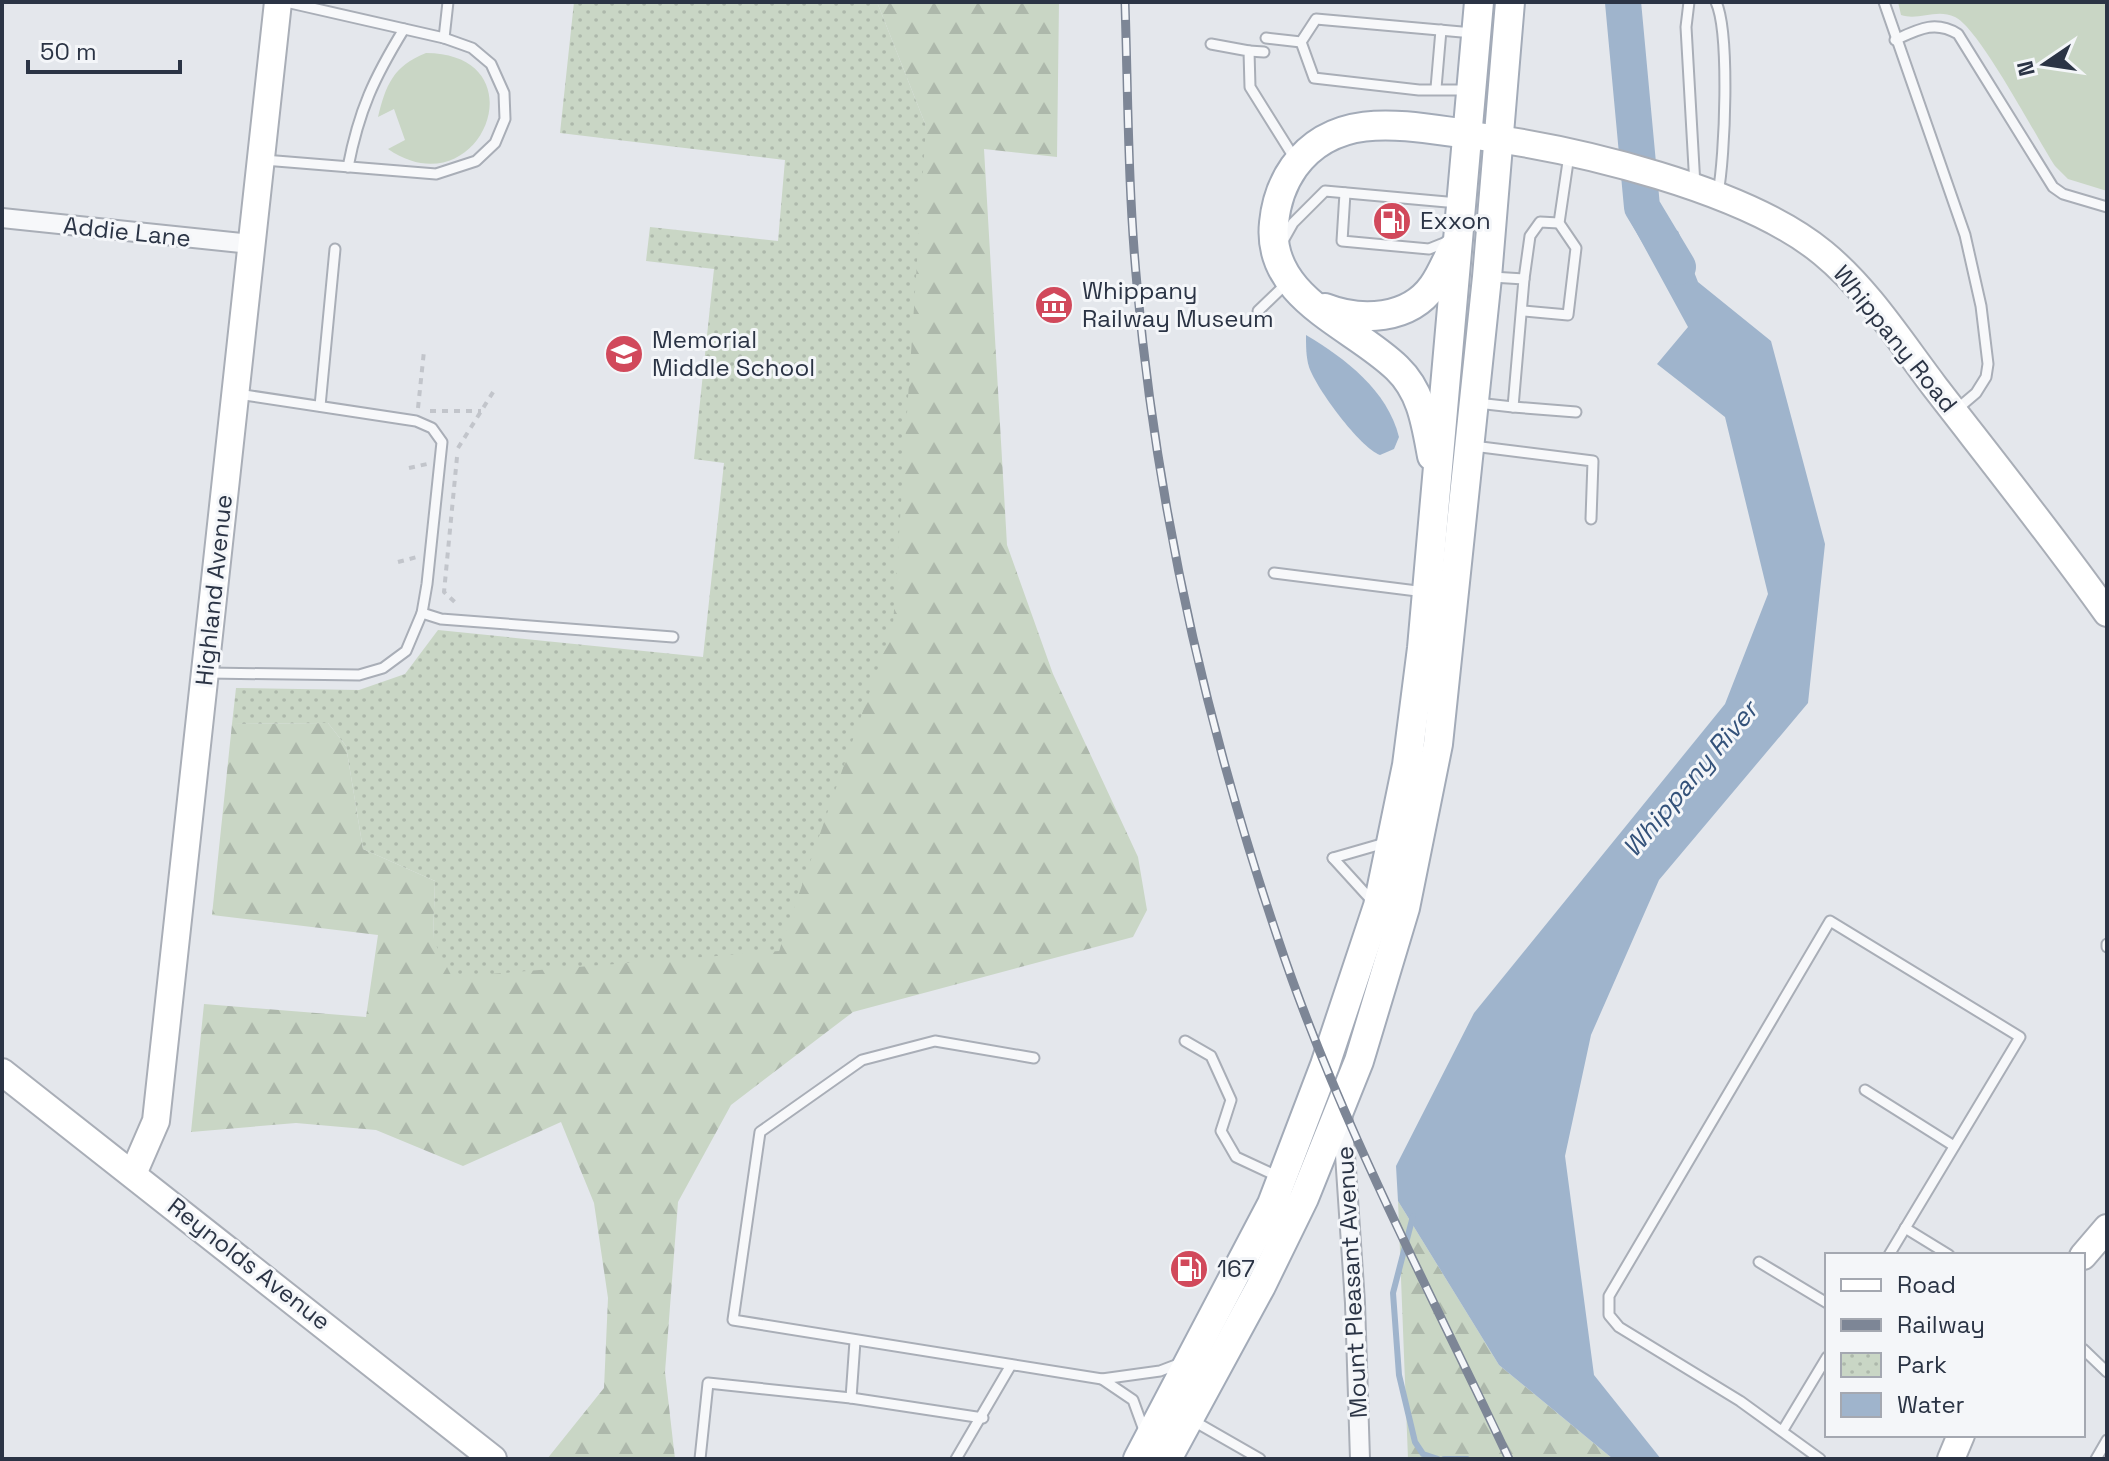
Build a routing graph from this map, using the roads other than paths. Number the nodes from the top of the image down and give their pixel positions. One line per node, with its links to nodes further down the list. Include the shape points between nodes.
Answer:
1 (278, 2): 24 (street, Highland Avenue)
2 (286, 2): 9 (lane)
3 (448, 2): 12 (lane)
4 (1479, 2): 11 (main road)
5 (1510, 2): 22 (main road)
6 (1689, 2): 28 (lane, via 1686,27)
7 (1716, 2): 28 (lane, via 1724,163)
8 (1884, 2): 14 (lane)
9 (404, 29): 12 (lane); 26 (lane, via 371,83)
10 (1441, 30): 11 (lane); 15 (lane, via 1316,19); 19 (lane)
11 (1477, 33): 20 (main road)
12 (444, 38): 26 (lane, via 472,48 491,64 504,93 505,119 495,143 476,161 436,174)
13 (1266, 38): 15 (lane)
14 (1895, 40): 30 (lane, via 1931,25 1944,25 1958,34 2053,187); 46 (lane, via 1965,235 1981,306 1986,377)
15 (1301, 42): 19 (lane, via 1314,78)
16 (1211, 44): 17 (lane)
17 (1249, 51): 18 (lane); 25 (lane, via 1250,87)
18 (1264, 52)
19 (1436, 88): 20 (lane)
20 (1471, 91): 21 (main road)
21 (1467, 134): 22 (street, Whippany Road); 25 (main road, via 1349,127 1322,138); 29 (main road)
22 (1500, 139): 23 (street, Whippany Road); 37 (main road)
23 (1573, 154): 28 (street, Whippany Road); 32 (lane)
24 (260, 160): 26 (lane); 34 (street, Highland Avenue)
25 (1297, 162): 36 (main road, via 1276,204 1273,232)
26 (348, 167)
27 (1345, 193): 29 (lane); 33 (lane, via 1342,241 1429,249); 36 (lane, via 1325,191 1308,206 1285,238)
28 (1706, 193): 46 (street, Whippany Road, via 1788,228 1822,252 1861,290)
29 (1462, 203): 33 (main road)
30 (2107, 207)
31 (2, 218): 34 (street, Addie Lane)
32 (1559, 223): 38 (lane, via 1540,222 1532,231); 41 (lane, via 1576,248 1568,315)
33 (1459, 236): 39 (main road, via 1434,286 1401,311 1342,315); 50 (main road)
34 (251, 244): 42 (street, Highland Avenue)
35 (335, 249): 44 (lane)
36 (1285, 273): 39 (main road); 40 (lane)
37 (1487, 277): 38 (lane); 43 (main road)
38 (1524, 279): 41 (lane)
39 (1311, 303): 50 (main road, via 1398,368 1415,391 1433,465)
40 (1258, 311)
41 (1523, 311): 45 (lane)
42 (235, 394): 44 (lane); 56 (street, Highland Avenue)
43 (1474, 403): 45 (lane); 48 (main road)
44 (320, 406): 53 (lane, via 416,421 432,428 442,442)
45 (1513, 407): 47 (lane)
46 (1954, 411): 54 (street, Whippany Road)
47 (1576, 412)
48 (1469, 445): 49 (lane, via 1593,461); 63 (main road, via 1438,744 1423,826 1401,923)
49 (1591, 519)
50 (1435, 533): 52 (main road)
51 (1274, 573): 52 (lane)
52 (1428, 592): 57 (main road, via 1407,765)
53 (422, 613): 55 (lane, via 441,619); 56 (lane, via 406,651 383,668 359,675)
54 (2107, 613)
55 (673, 637)
56 (204, 673): 65 (street, Highland Avenue, via 156,1121)
57 (1392, 840): 58 (main road); 58 (lane, via 1333,858)
58 (1378, 906): 66 (main road)
59 (1185, 1041): 66 (lane, via 1211,1056 1231,1100 1221,1131 1236,1157)
60 (1034, 1058): 74 (lane, via 935,1041 862,1060 760,1132 733,1320)
61 (2, 1072): 65 (street, Reynolds Avenue)
62 (1865, 1090): 64 (lane)
63 (1342, 1105): 83 (main road, via 1267,1273); 92 (street, Mount Pleasant Avenue)
64 (1954, 1146): 67 (lane); 84 (lane, via 2020,1037 1830,921 1609,1296 1609,1315 1619,1327)
65 (133, 1174): 88 (street, Reynolds Avenue)
66 (1282, 1178): 76 (main road)
67 (1905, 1228): 69 (lane); 70 (lane)
68 (2107, 1228): 71 (street)
69 (1890, 1253)
70 (1946, 1253)
71 (2085, 1254)
72 (1759, 1262): 73 (lane)
73 (1825, 1302)
74 (855, 1341): 78 (lane); 81 (lane)
75 (2085, 1351): 79 (lane)
76 (1192, 1359): 80 (lane, via 1160,1371); 87 (main road)
77 (1825, 1360): 84 (lane)
78 (1011, 1365): 80 (lane); 82 (lane)
79 (2107, 1372)
80 (1102, 1379): 87 (lane, via 1133,1400)
81 (851, 1398): 82 (lane); 89 (lane, via 708,1383)
82 (983, 1418): 90 (lane)
83 (1189, 1418): 87 (main road); 91 (lane)
84 (1783, 1430): 93 (lane)
85 (1960, 1437): 94 (street)
86 (2107, 1440): 95 (lane)
87 (1151, 1453)
88 (493, 1459)
89 (700, 1459)
90 (956, 1459)
91 (1260, 1459)
92 (1360, 1459)
93 (1820, 1459)
94 (1951, 1459)
95 (2096, 1459)

